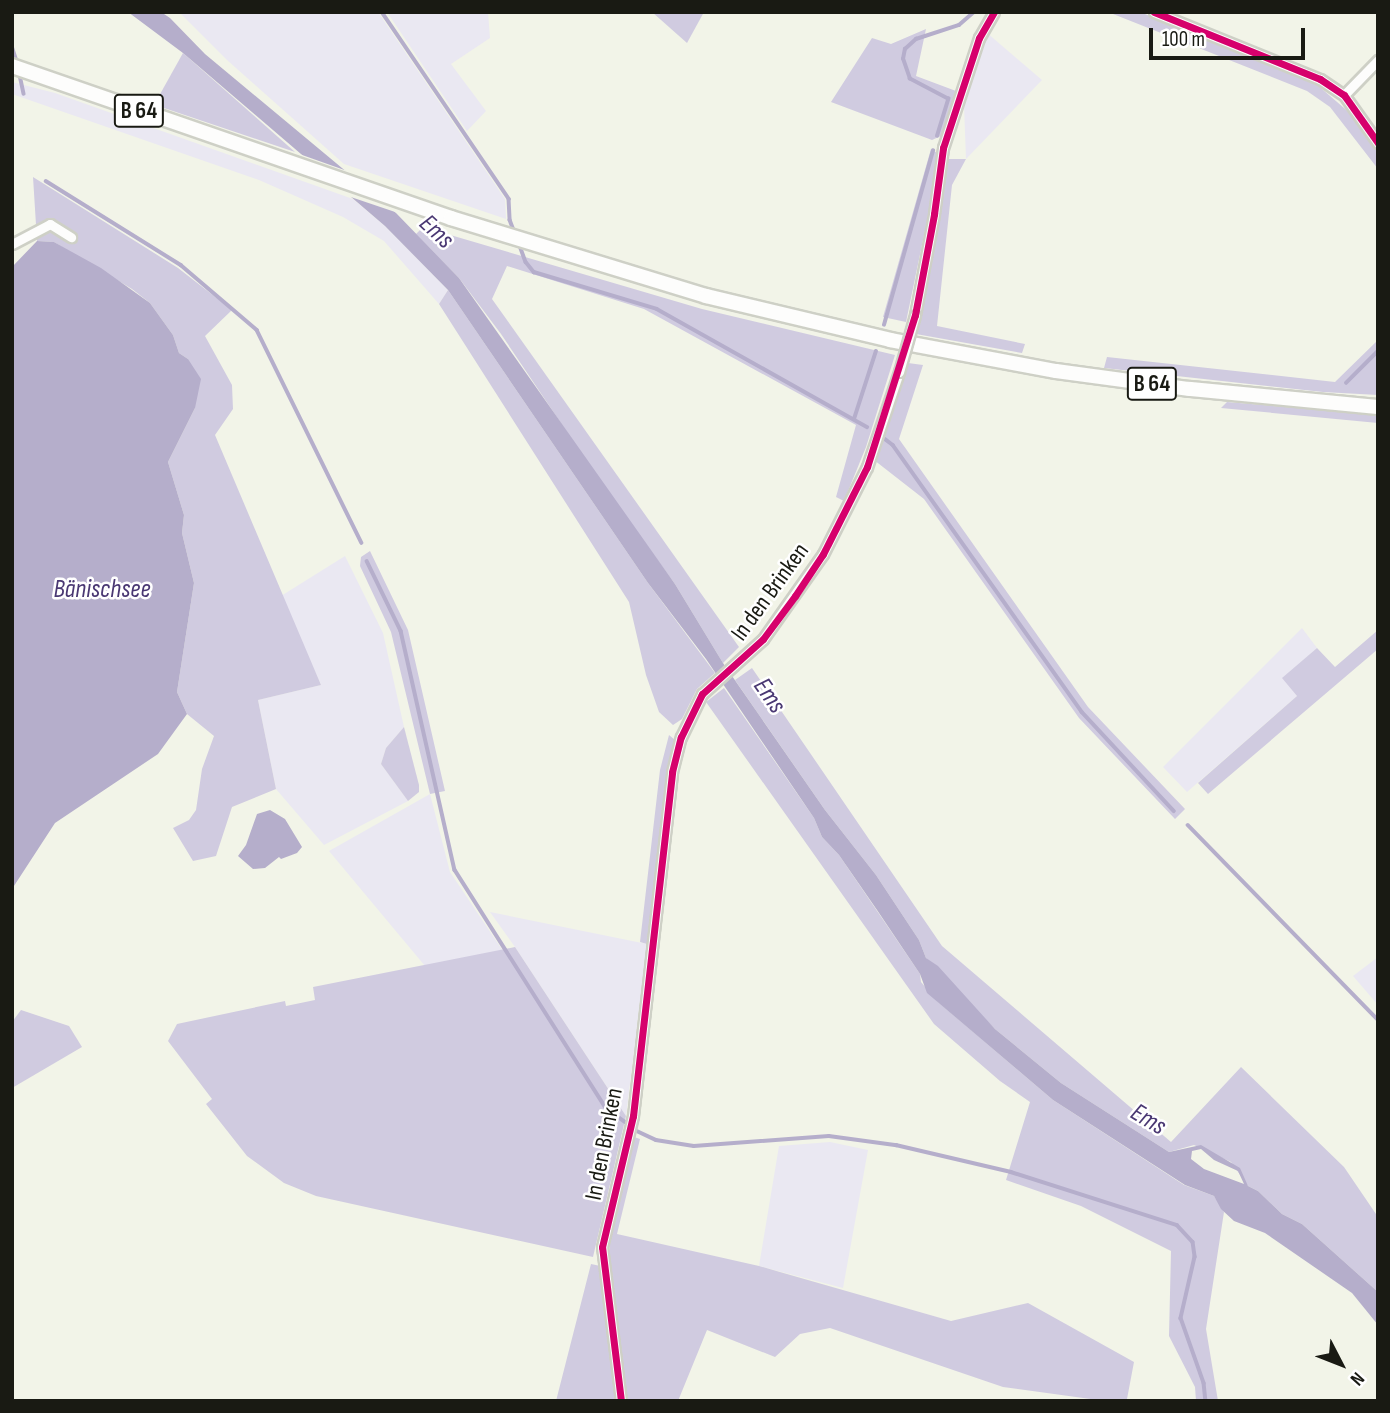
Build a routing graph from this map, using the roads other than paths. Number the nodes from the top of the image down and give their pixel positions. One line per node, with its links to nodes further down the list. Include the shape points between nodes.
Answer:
1 (994, 12): 10 (street, In den Brinken, bridge, via 979,38 943,148 915,316 867,467 823,554 763,639 702,694 681,737 672,772 633,1116 602,1247)
2 (1154, 12): 5 (street, via 1320,79)
3 (1378, 60): 5 (street)
4 (12, 66): 9 (main road, B 64, via 507,237 706,296 1056,371)
5 (1344, 95): 6 (street)
6 (1378, 143)
7 (71, 237): 8 (street, via 50,225)
8 (12, 244)
9 (1378, 407)
10 (621, 1401)

